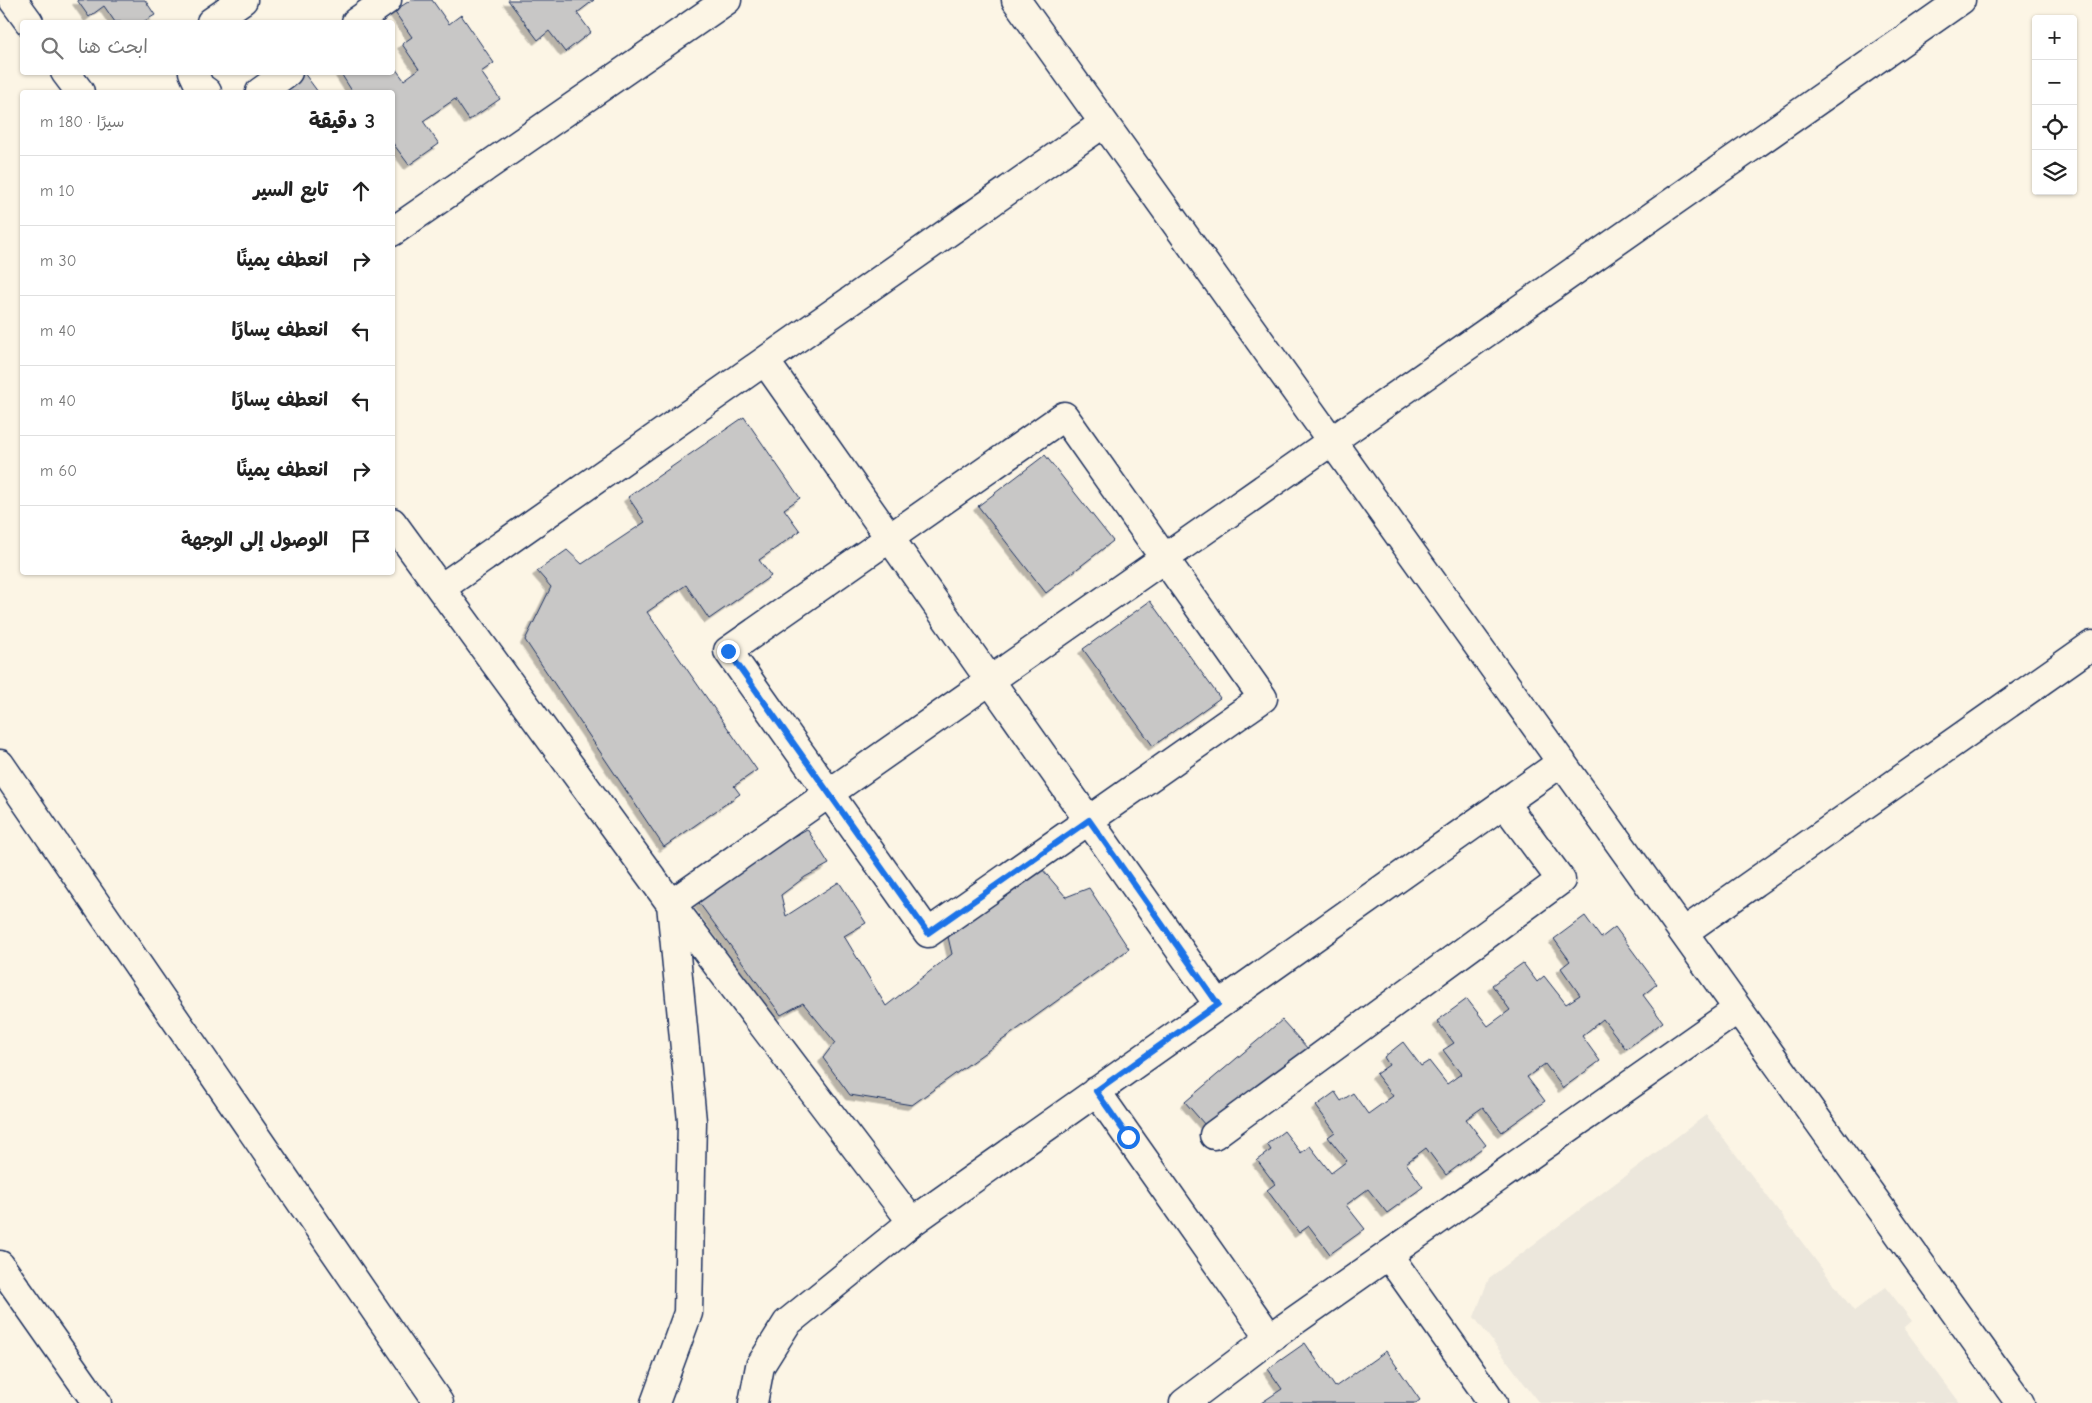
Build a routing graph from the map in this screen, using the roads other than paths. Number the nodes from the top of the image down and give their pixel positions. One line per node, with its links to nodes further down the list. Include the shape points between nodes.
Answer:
1 (13, 0): 7 (street)
2 (243, 0): 8 (street)
3 (387, 0): 9 (street)
4 (727, 0): 17 (street)
5 (1016, 0): 16 (street)
6 (1960, 0): 19 (street)
7 (28, 20)
8 (214, 20)
9 (359, 20)
10 (67, 75): 13 (street)
11 (194, 75): 14 (street)
12 (284, 75): 15 (street)
13 (78, 90)
14 (204, 90)
15 (263, 90)
16 (1104, 123): 18 (street); 19 (street)
17 (395, 230)
18 (765, 361): 21 (street); 23 (street)
19 (1332, 441): 22 (street); 26 (street)
20 (395, 526): 23 (street)
21 (890, 538): 22 (street, via 1064,416); 25 (street); 28 (street, via 728,651)
22 (1164, 558): 25 (street); 30 (street, via 1263,698)
23 (441, 588): 31 (street)
24 (2092, 645): 32 (street)
25 (990, 680): 28 (street); 30 (street)
26 (1562, 762): 29 (street); 32 (street)
27 (0, 764): 42 (street)
28 (829, 793): 30 (street, via 928,933); 31 (street)
29 (1504, 803): 33 (street); 36 (street, via 1561,880)
30 (1089, 820): 33 (street)
31 (671, 904): 37 (street); 43 (street, via 692,1121 688,1313)
32 (1684, 932): 34 (street)
33 (1218, 1004): 35 (street)
34 (1738, 1009): 38 (street); 47 (street)
35 (1096, 1091): 37 (street); 40 (street)
36 (1214, 1135)
37 (912, 1222): 44 (street, via 787,1323 760,1366)
38 (1389, 1256): 40 (street); 46 (street)
39 (0, 1265): 41 (street)
40 (1270, 1338): 45 (street)
41 (97, 1403)
42 (439, 1403)
43 (655, 1403)
44 (753, 1403)
45 (1184, 1403)
46 (1493, 1403)
47 (2020, 1403)

